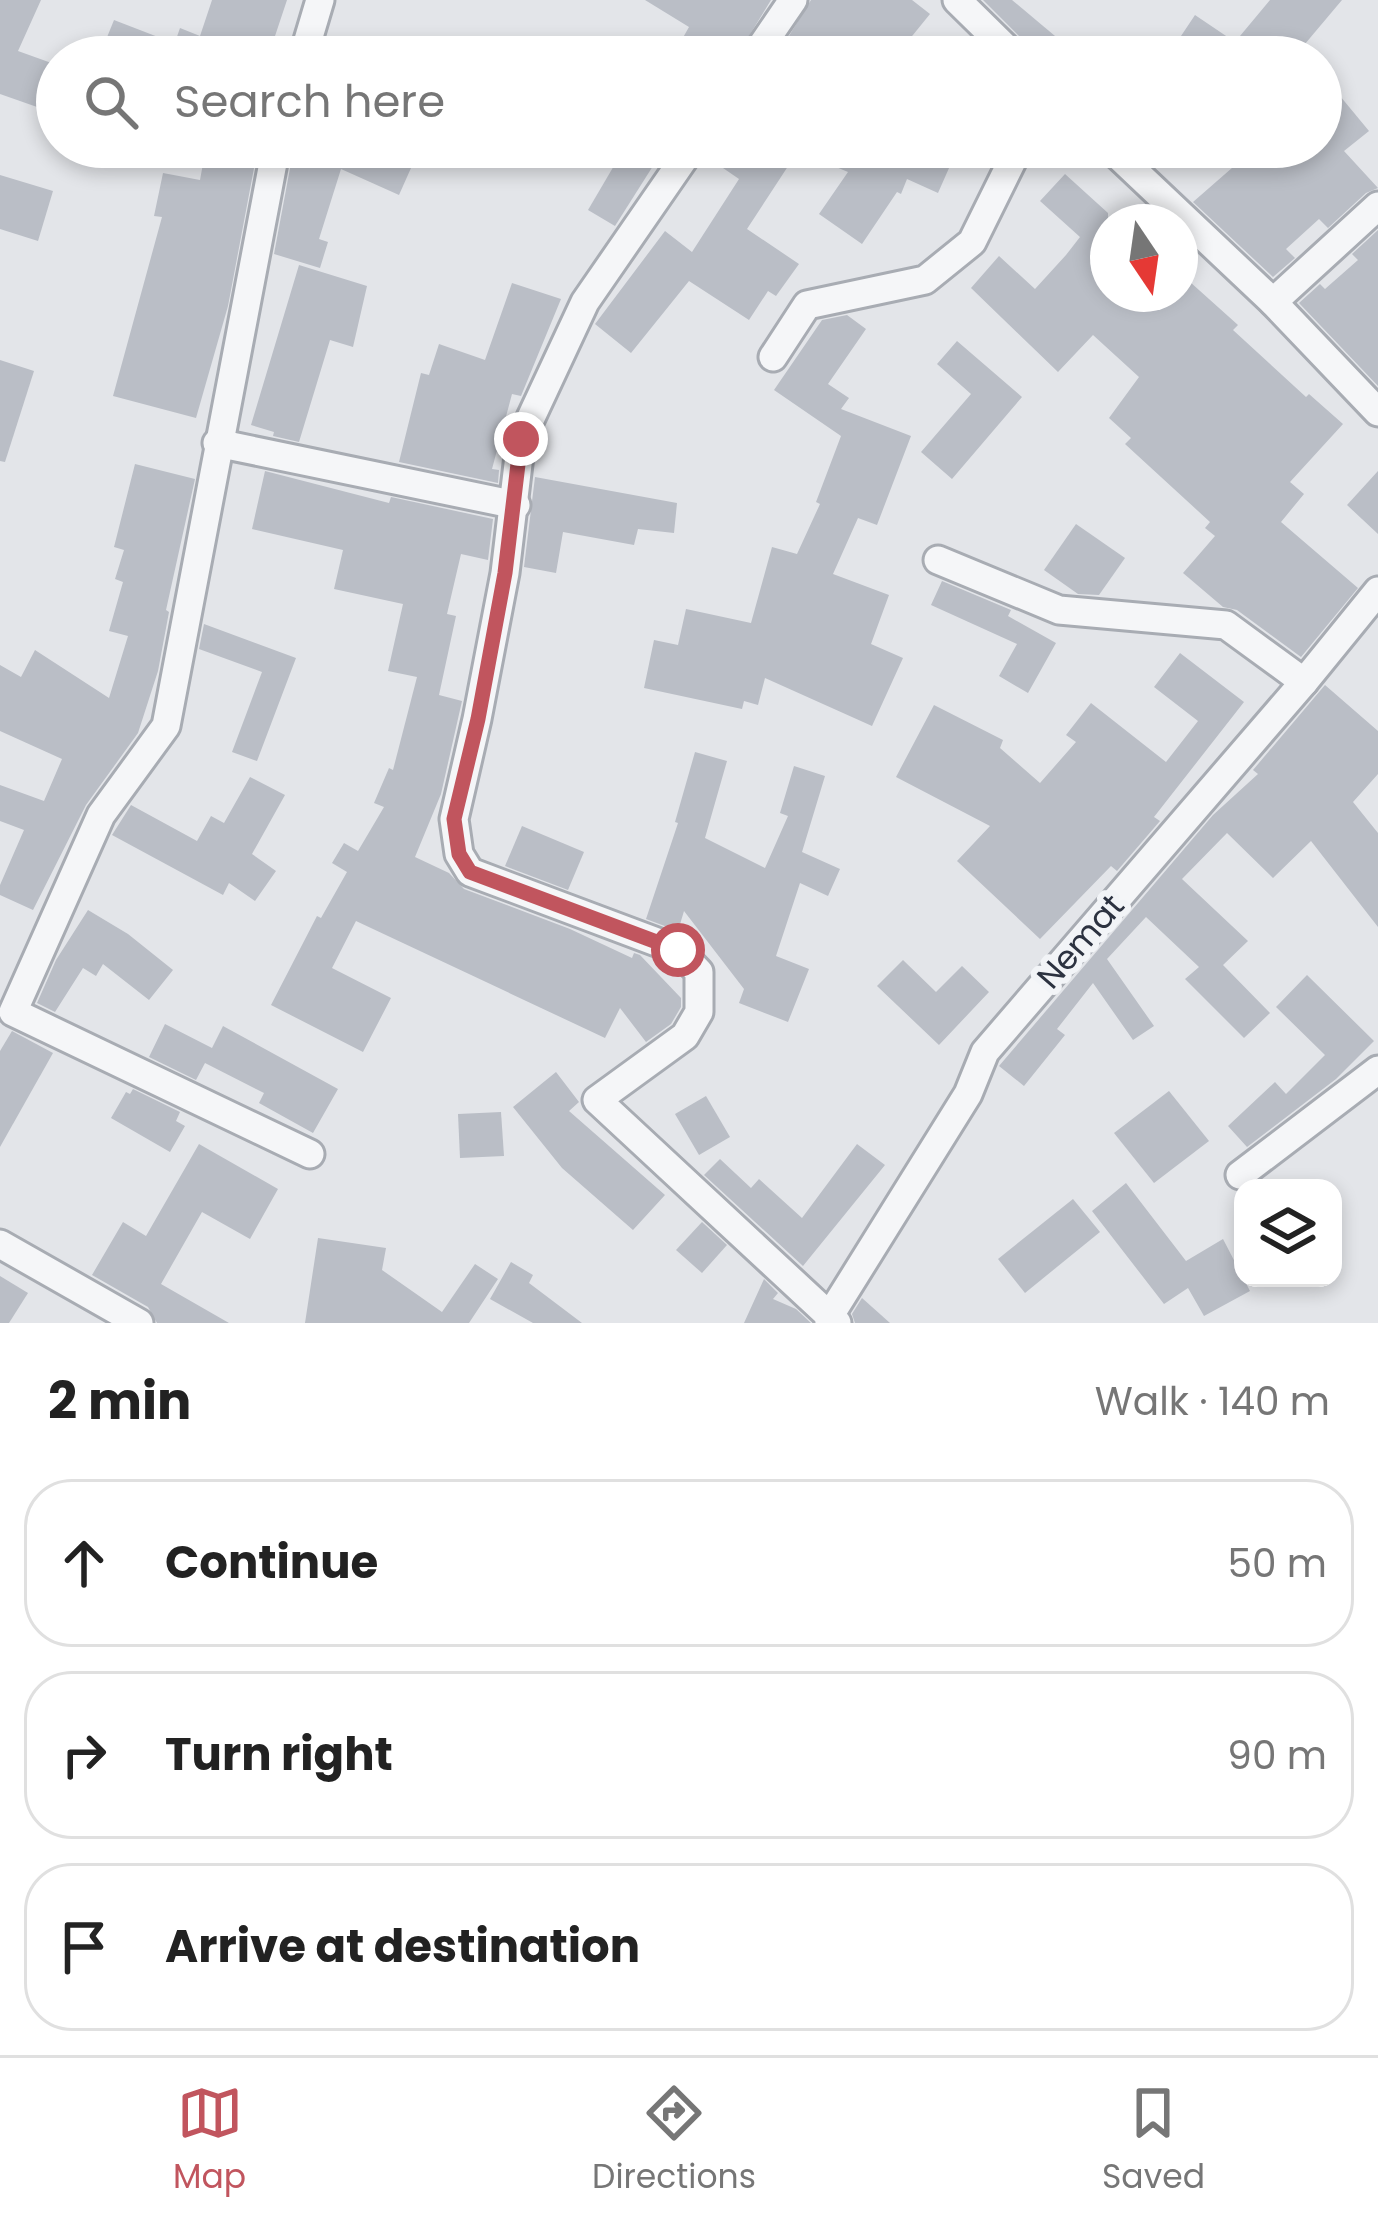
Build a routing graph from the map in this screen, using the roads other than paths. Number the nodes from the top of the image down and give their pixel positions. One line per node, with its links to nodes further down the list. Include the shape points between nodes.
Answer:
1 (320, 0): 4 (street)
2 (793, 0): 5 (street)
3 (957, 0): 6 (street)
4 (309, 36)
5 (768, 36)
6 (994, 36)
7 (272, 168): 15 (street)
8 (678, 168): 16 (street, via 585,302 521,439)
9 (1009, 168): 13 (street, via 972,242 926,280 806,305)
10 (1131, 168): 12 (street)
11 (1378, 206): 12 (street)
12 (1273, 302): 14 (street)
13 (772, 357)
14 (1378, 412)
15 (217, 443): 16 (street); 20 (street, via 166,726 101,814)
16 (516, 505): 25 (street, via 454,819 459,854 470,872 678,950 699,972 698,1012 685,1036 598,1100)
17 (938, 560): 19 (street, via 1059,610 1226,625)
18 (1378, 590): 19 (street, Nemat)
19 (1304, 682): 25 (street, Nemat, via 985,1052)
20 (7, 1010): 22 (street)
21 (1378, 1070): 23 (street)
22 (310, 1154)
23 (1240, 1174)
24 (0, 1244): 26 (street)
25 (832, 1321)
26 (139, 1323)

